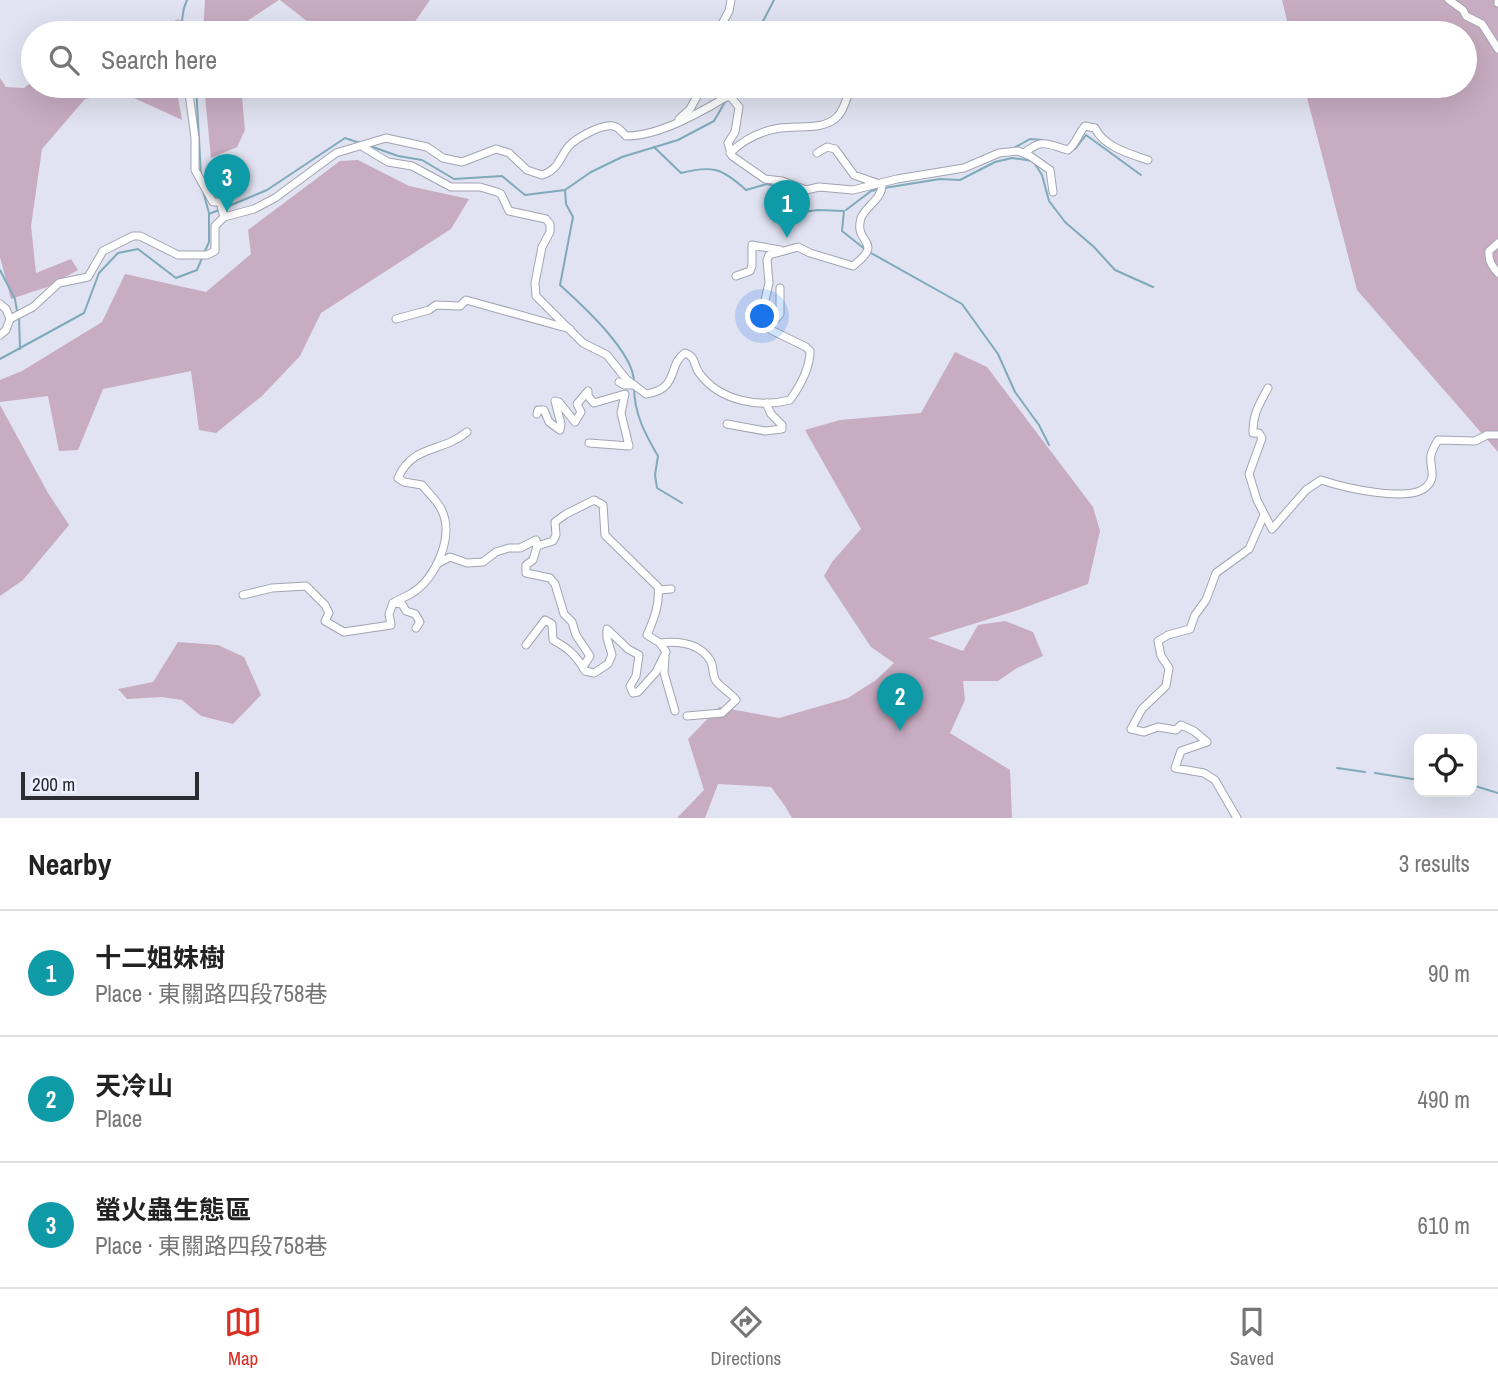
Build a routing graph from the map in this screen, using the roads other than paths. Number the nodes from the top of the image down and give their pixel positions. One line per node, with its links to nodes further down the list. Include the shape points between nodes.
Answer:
1 (731, 0): 3 (street)
2 (1448, 0): 4 (street)
3 (722, 21)
4 (1476, 21)
5 (1477, 22): 6 (street)
6 (1498, 49)
7 (190, 98): 20 (street, via 195,170 209,198 220,202)
8 (696, 98): 12 (street)
9 (725, 98): 12 (street)
10 (728, 98): 14 (street, via 739,107 728,143)
11 (846, 98): 14 (street, via 837,118 825,125 780,128 740,142)
12 (674, 124): 13 (street, via 640,136 626,136 612,126 599,128 570,145 556,168 542,175 496,149 462,162 443,158 427,147 386,138)
13 (363, 147): 20 (street, via 335,153 275,198); 30 (street, via 451,187 497,192 509,211 546,219 550,232 534,283 536,296)
14 (730, 153): 18 (street, via 765,179 806,190 852,190)
15 (817, 153): 18 (street, via 827,147 835,149 854,175)
16 (1024, 153): 17 (street, via 1037,143 1068,150 1085,126 1095,128 1122,152); 18 (street, via 999,153 964,168); 19 (street, via 1049,170)
17 (1148, 160)
18 (878, 183): 22 (street, via 882,192 860,224 868,251 852,266 798,247)
19 (1054, 192)
20 (224, 217): 28 (street, via 215,226 215,251 177,256 133,236 103,251 88,277 58,283 33,307)
21 (1498, 243): 23 (street, via 1489,255)
22 (785, 251): 24 (street, via 752,245 750,271); 27 (street, via 767,260)
23 (1498, 273)
24 (736, 276)
25 (780, 288): 27 (street, via 780,314 776,319)
26 (0, 304): 28 (street)
27 (765, 315): 36 (street, via 771,330 810,351 790,400)
28 (10, 319): 31 (street)
29 (396, 319): 30 (street, via 436,305 460,306 466,300)
30 (571, 329): 33 (street, via 583,343 607,355)
31 (0, 335)
32 (620, 382): 33 (street)
33 (635, 385): 35 (street); 36 (street, via 650,394 669,383 685,353 702,377 730,398)
34 (1268, 388): 42 (street, via 1253,420 1253,433 1262,438 1249,474)
35 (625, 394): 37 (street, via 594,403 588,391 578,404 581,412 575,422 555,401 560,430 544,411); 41 (street, via 621,414 629,446)
36 (766, 403): 38 (street, via 782,429 765,431)
37 (537, 414)
38 (727, 424)
39 (467, 432): 44 (street, via 449,444 418,454 404,464 398,478 422,485 443,513 447,528)
40 (1498, 435): 42 (street, via 1475,441 1438,440 1429,486 1415,494 1368,491 1321,480 1306,489 1272,529)
41 (589, 443)
42 (1264, 515): 56 (street, via 1249,549 1216,573 1190,629 1158,641 1169,668 1166,687 1142,709 1131,729 1176,730 1181,725 1202,737 1207,742 1181,751 1175,768 1204,773 1215,780)
43 (537, 546): 44 (street, via 536,540 474,564 450,557); 46 (street, via 553,541 555,522 594,500 603,505 605,536); 53 (street, via 526,573 550,578 555,584 564,614 590,656)
44 (437, 564): 48 (street, via 412,594)
45 (671, 589): 46 (street)
46 (659, 590): 50 (street, via 647,635)
47 (243, 595): 48 (street, via 306,586 329,612 325,621 344,632 391,625 388,614)
48 (393, 603): 49 (street, via 415,614 420,622)
49 (416, 628)
50 (660, 643): 52 (street); 55 (street, via 677,641 695,647 710,660 716,681 736,700 722,713)
51 (526, 645): 53 (street, via 545,620 552,624 553,640 568,648)
52 (666, 652): 53 (street, via 656,672 633,693 630,689 639,655 607,629 612,655 608,664 594,673); 54 (street, via 664,673)
53 (583, 667)
54 (676, 711)
55 (687, 716)
56 (1237, 818)

